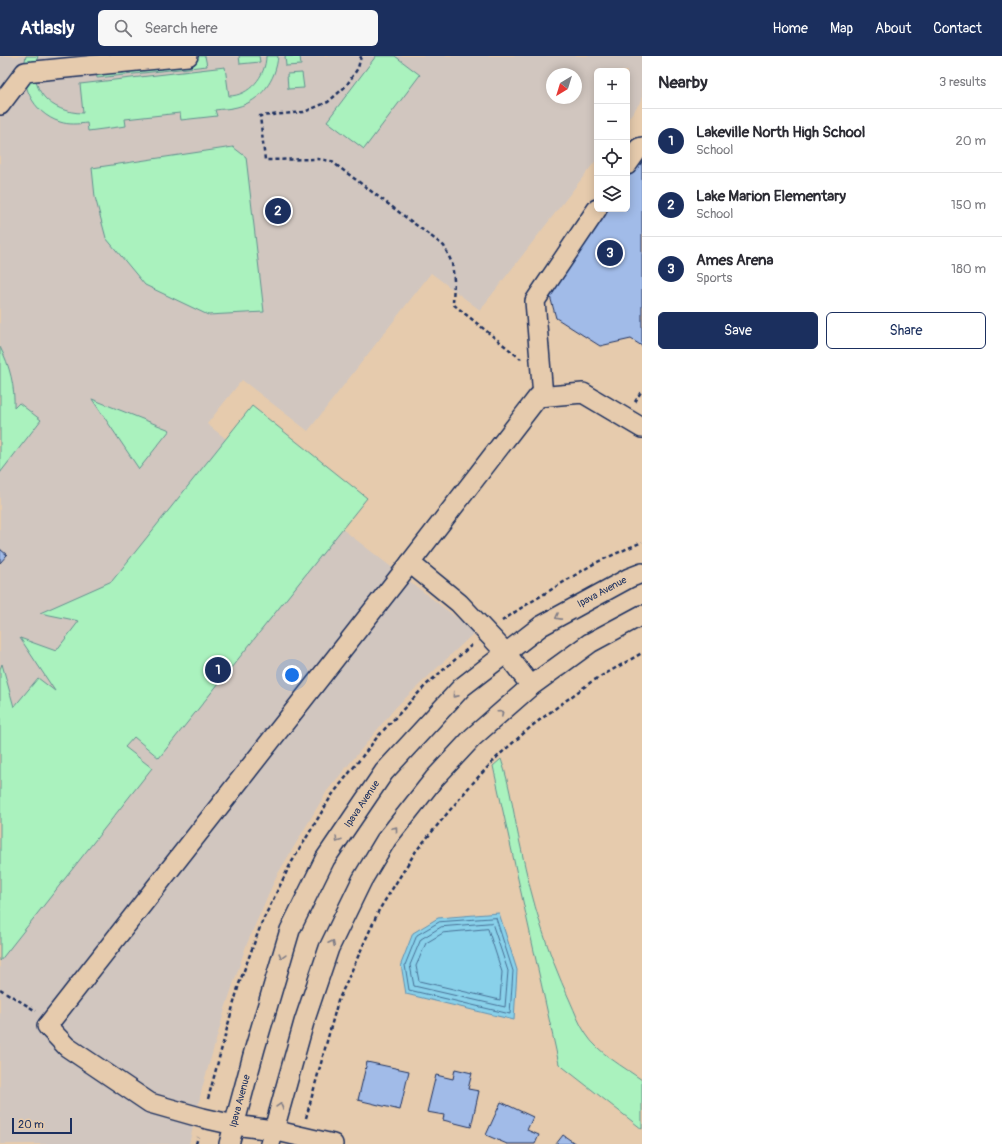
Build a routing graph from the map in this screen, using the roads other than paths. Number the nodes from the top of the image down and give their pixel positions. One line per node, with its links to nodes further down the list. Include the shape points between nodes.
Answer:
1 (188, 56): 2 (street, via 25,72)
2 (0, 105)
3 (642, 147): 4 (street)
4 (630, 161)
5 (595, 212): 6 (street, via 534,301)
6 (543, 396): 7 (street, via 583,392); 8 (street, via 538,397)
7 (642, 428)
8 (410, 564): 11 (street, via 459,603); 13 (street, via 47,1026 67,1047 150,1103)
9 (642, 573): 11 (street, Ipava Avenue, one-way to 11, via 628,578 541,626)
10 (642, 615): 12 (street, via 590,643)
11 (506, 653): 12 (street); 13 (street, Ipava Avenue, one-way to 13, via 462,687 384,772 325,859 290,930)
12 (531, 686): 14 (street, one-way to 12, via 304,1022 329,948 362,880 386,840 434,780 473,737)
13 (234, 1125): 14 (street); 15 (street, Ipava Avenue)
14 (271, 1137): 16 (street, via 302,1136)
15 (229, 1144)
16 (333, 1144)

